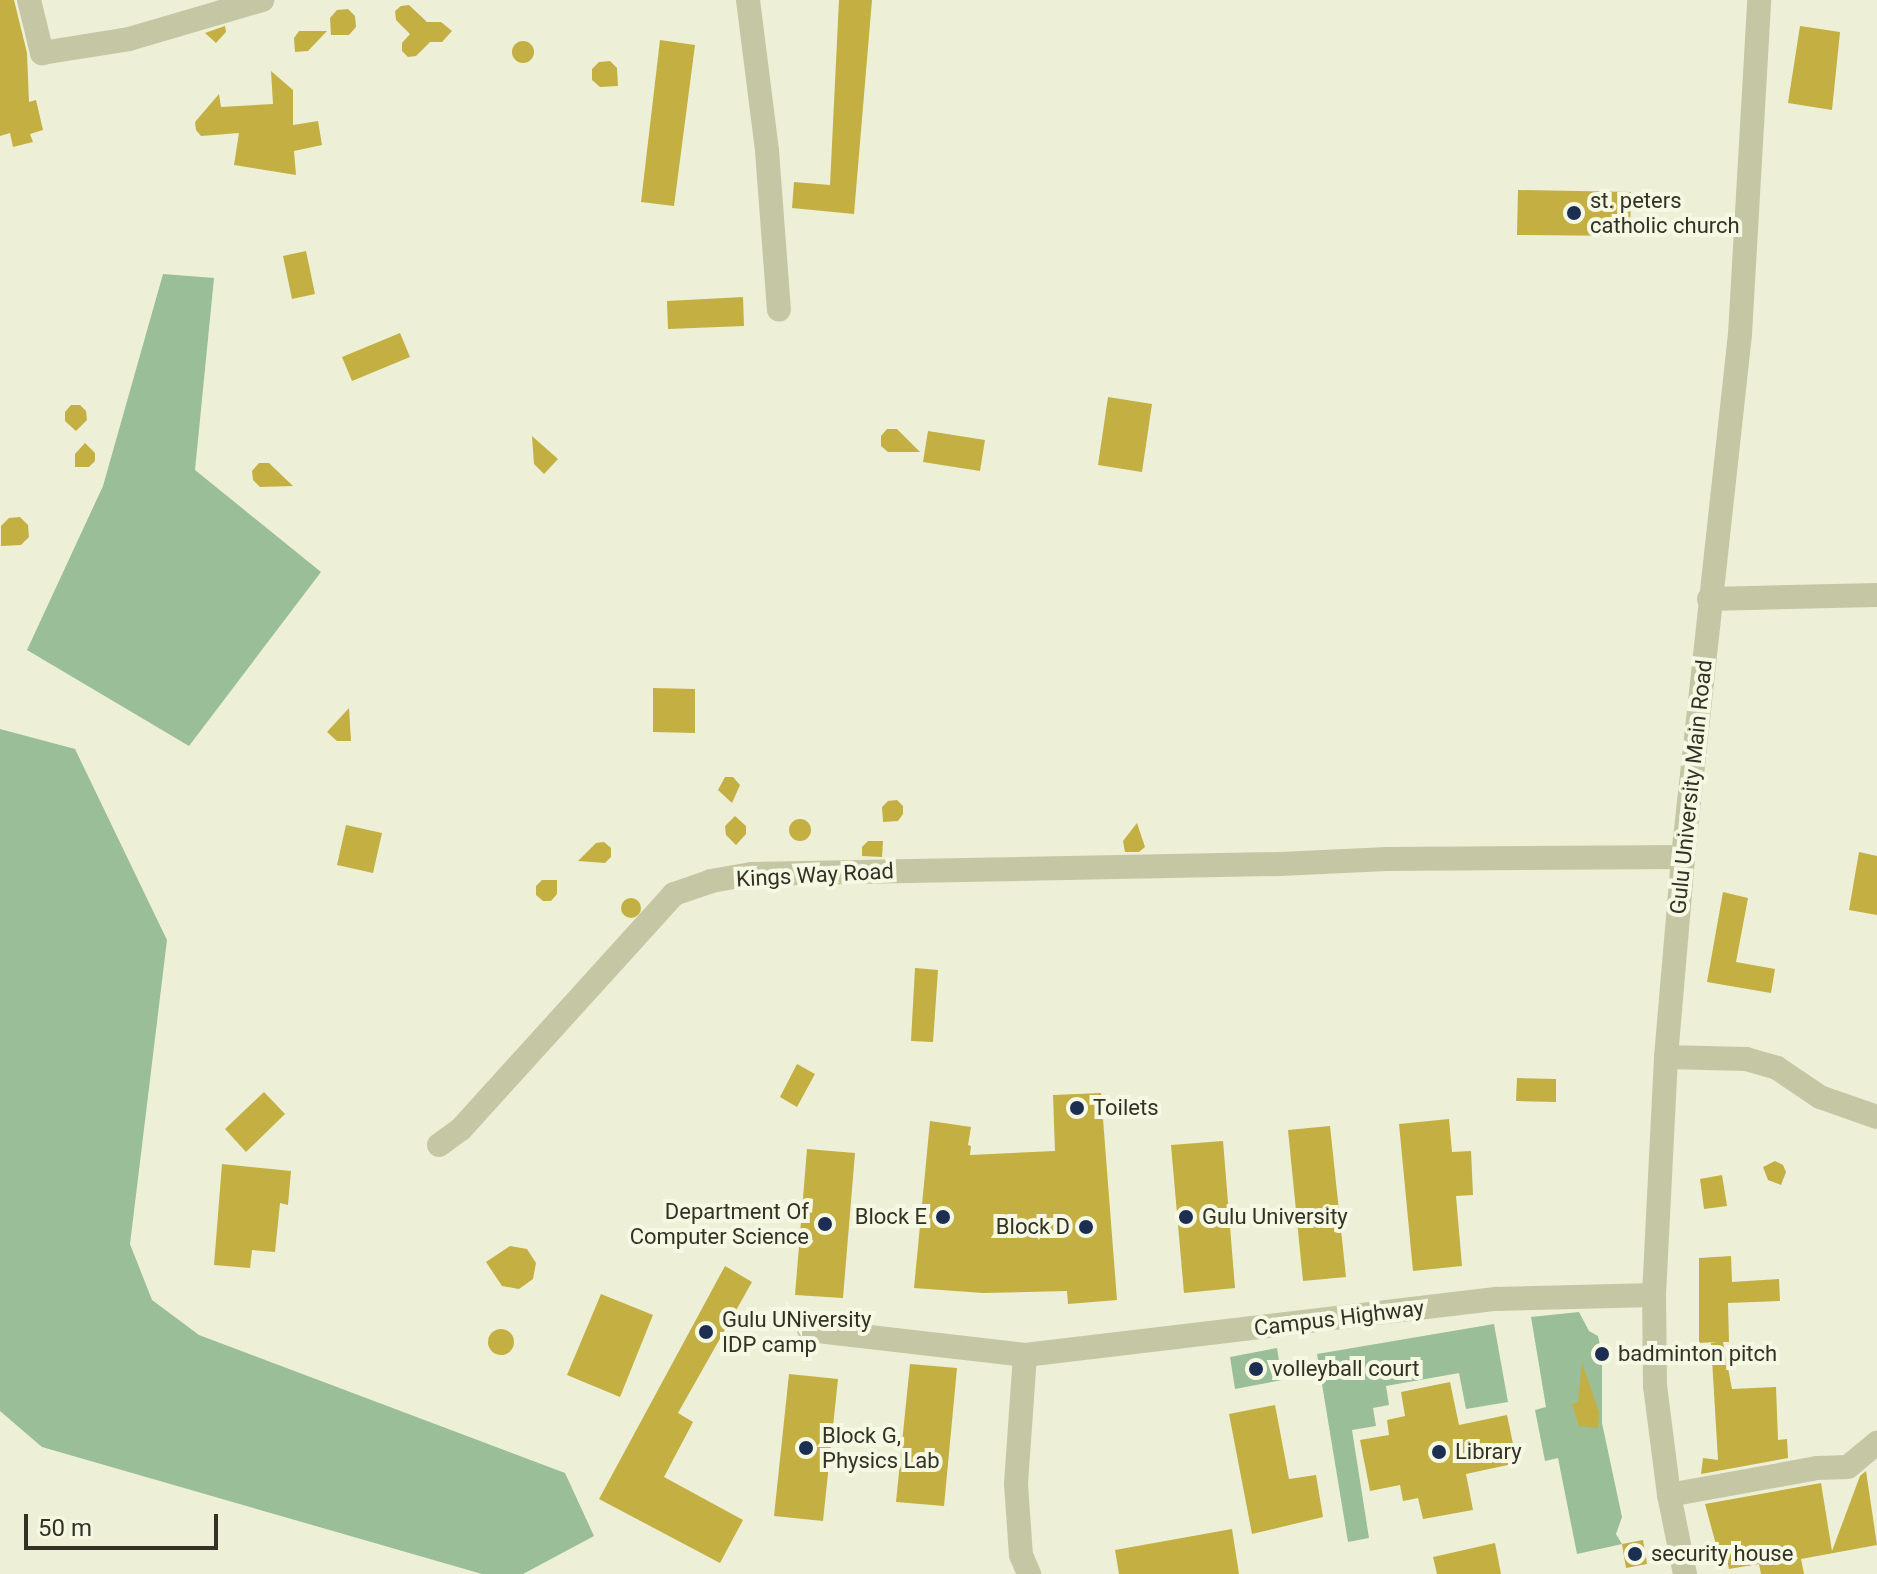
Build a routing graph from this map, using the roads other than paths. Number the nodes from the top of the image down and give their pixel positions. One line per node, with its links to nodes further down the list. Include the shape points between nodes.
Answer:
1 (29, 0): 2 (street, via 42,53 129,39)
2 (262, 0)
3 (748, 0): 5 (street)
4 (1759, 0): 7 (street, Gulu University Main Road, via 1740,334)
5 (779, 310)
6 (1877, 595): 7 (street)
7 (1709, 599): 8 (street, Gulu University Main Road)
8 (1683, 857): 9 (street, Gulu University Main Road); 11 (street, Kings Way Road, via 752,874 711,881 674,894 461,1129)
9 (1666, 1057): 10 (street, via 1746,1059 1777,1068 1820,1097); 12 (street, Gulu University Main Road)
10 (1877, 1117)
11 (439, 1145)
12 (1654, 1295): 14 (street, Campus Highway, via 1498,1299); 16 (street, Gulu University Main Road, via 1655,1386)
13 (809, 1330): 14 (street, Campus Highway)
14 (1025, 1355): 17 (street, via 1016,1484 1021,1555)
15 (1877, 1443): 16 (street, via 1848,1467)
16 (1669, 1495): 18 (street, Gulu University Main Road)
17 (1029, 1574)
18 (1685, 1574)

